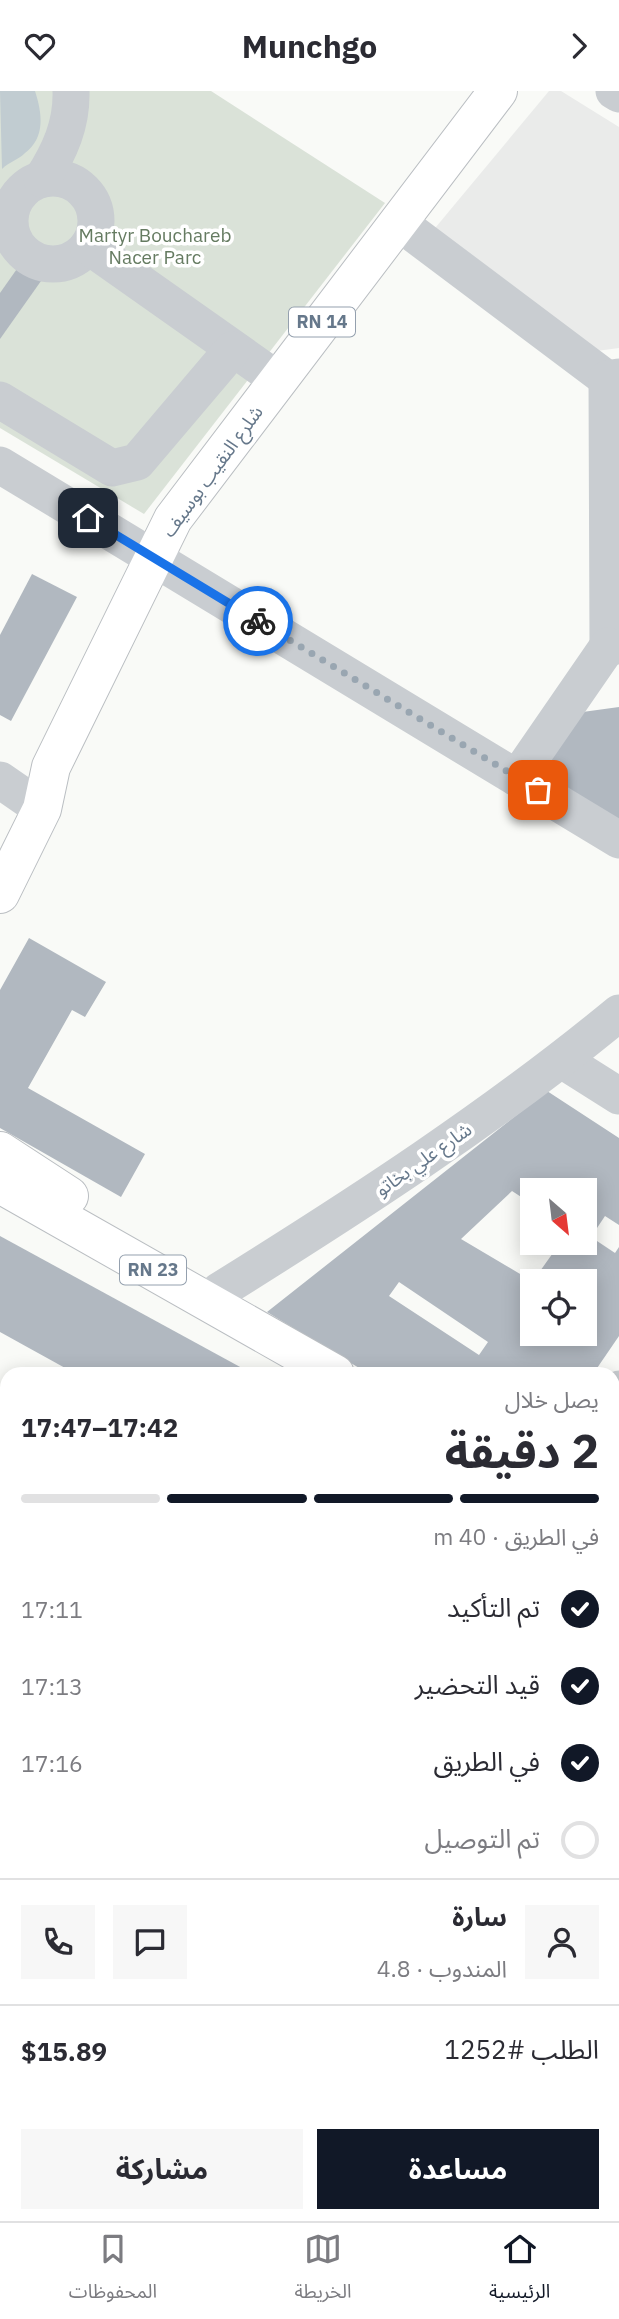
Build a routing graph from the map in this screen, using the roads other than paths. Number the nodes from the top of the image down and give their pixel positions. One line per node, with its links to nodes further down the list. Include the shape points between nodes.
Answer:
1 (71, 91): 5 (street, via 71,115)
2 (498, 91): 6 (main road, شلرع النقيب بوسيف / RN 14)
3 (614, 91): 4 (street)
4 (619, 94)
5 (25, 188): 7 (street, via 84,191 96,218); 7 (street, via 9,224 21,251 48,264 63,263)
6 (398, 222): 9 (street); 10 (main road, شلرع النقيب بوسيف / RN 14)
7 (88, 247): 8 (street)
8 (232, 350): 10 (street); 11 (street, via 137,462 112,468)
9 (613, 378): 14 (street)
10 (278, 380): 13 (main road, شلرع النقيب بوسيف / RN 14, via 173,519)
11 (0, 400)
12 (0, 465): 13 (street)
13 (153, 557): 15 (street); 17 (main road, شلرع النقيب بوسيف / RN 14, via 51,767)
14 (613, 646): 15 (street)
15 (517, 778): 18 (street)
16 (0, 780): 17 (street)
17 (42, 809): 19 (main road, شلرع النقيب بوسيف / RN 14)
18 (619, 840)
19 (0, 894)
20 (619, 1013): 21 (street, شارع علي بخاتو)
21 (562, 1060): 22 (street); 26 (street, شارع علي بخاتو, via 374,1195)
22 (619, 1096)
23 (0, 1151): 26 (main road)
24 (0, 1184): 27 (main road, RN 23)
25 (0, 1198): 27 (main road, via 157,1292)
26 (219, 1291): 27 (main road)
27 (321, 1365)

